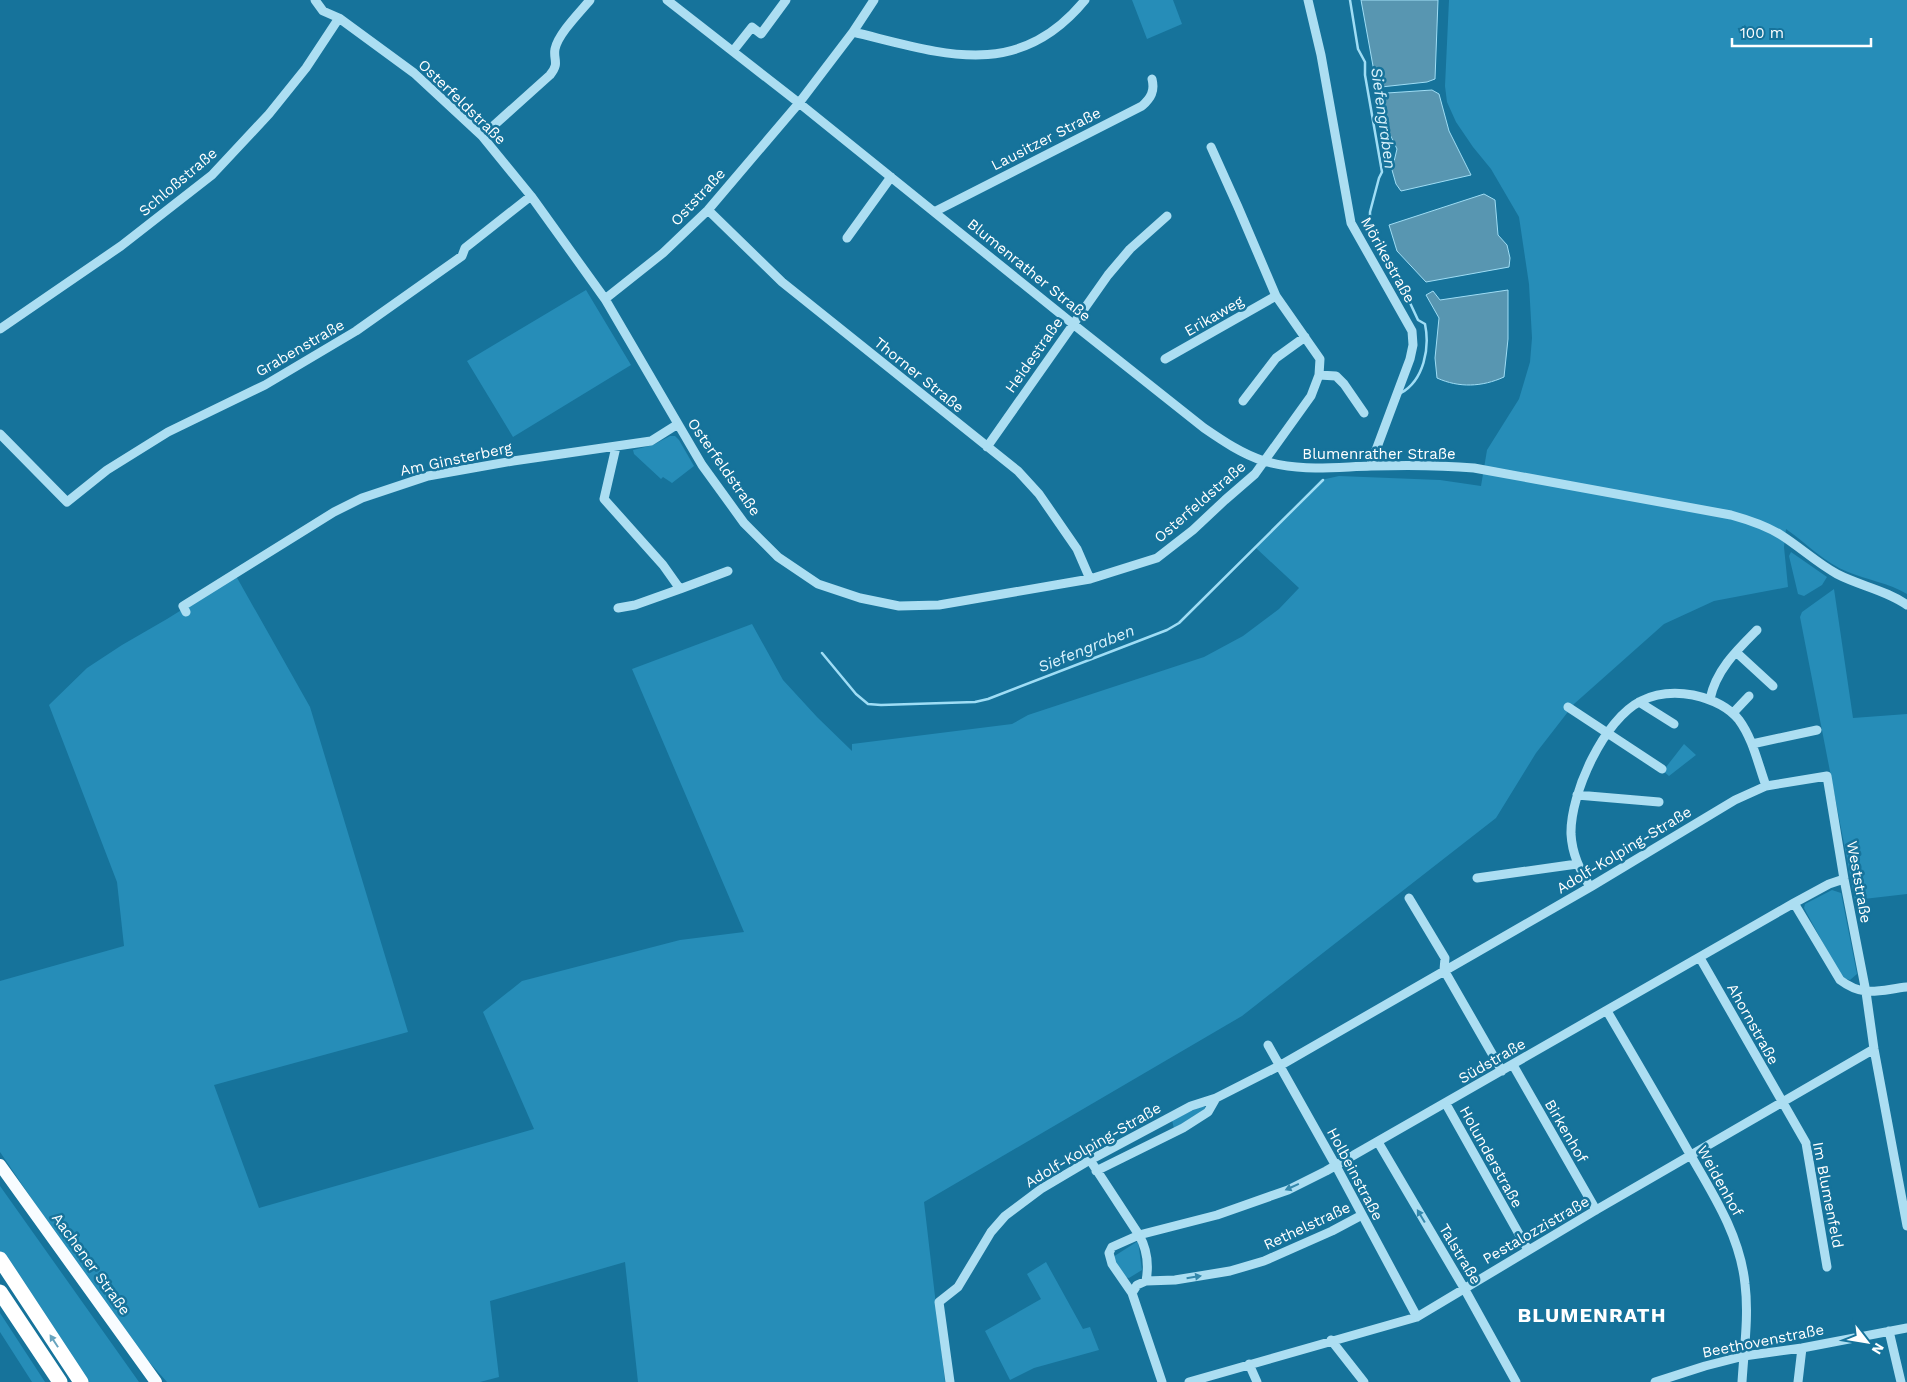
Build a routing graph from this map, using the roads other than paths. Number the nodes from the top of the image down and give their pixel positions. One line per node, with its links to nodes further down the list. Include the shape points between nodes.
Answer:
1 (315, 0): 8 (street, Osterfeldstraße, via 323,11)
2 (590, 0): 13 (street, via 560,37 554,50 554,70)
3 (668, 0): 10 (street, Blumenrather Straße)
4 (786, 0): 10 (street, via 761,34 752,27)
5 (874, 0): 9 (street, Oststraße)
6 (1085, 0): 9 (street, via 1071,17 1045,37 1018,49 981,56 941,53)
7 (1308, 0): 35 (street, Mörikestraße, via 1351,223 1412,331 1410,359)
8 (339, 18): 13 (street, Osterfeldstraße, via 414,73); 24 (street, Schloßstraße, via 306,68 269,114 212,175 121,246)
9 (853, 32): 12 (street, Oststraße)
10 (733, 51): 12 (street, Blumenrather Straße)
11 (1152, 79): 18 (street, Lausitzer Straße, via 1151,97 1142,106)
12 (799, 103): 15 (street, Blumenrather Straße); 17 (street, Oststraße)
13 (482, 136): 16 (street, Osterfeldstraße)
14 (1210, 147): 21 (street)
15 (891, 177): 18 (street, Blumenrather Straße); 20 (street)
16 (531, 196): 22 (street, Osterfeldstraße); 31 (street, Grabenstraße, via 465,248 462,256 356,331 265,386 168,432 107,470 67,502)
17 (708, 210): 22 (street, Oststraße, via 663,253); 33 (street, Thorner Straße, via 782,282)
18 (934, 212): 23 (street, Blumenrather Straße)
19 (1167, 216): 23 (street, Heidestraße, via 1130,249)
20 (847, 238)
21 (1276, 296): 25 (street); 26 (street, Erikaweg)
22 (605, 299): 30 (street, Osterfeldstraße)
23 (1073, 324): 33 (street, Heidestraße); 34 (street, Blumenrather Straße, via 1204,428 1227,444)
24 (0, 330)
25 (1305, 337): 27 (street, via 1320,358); 28 (street, via 1276,358)
26 (1165, 359)
27 (1319, 375): 29 (street, via 1336,376); 34 (street, Osterfeldstraße, via 1311,396)
28 (1243, 401)
29 (1364, 413)
30 (678, 424): 32 (street, Am Ginsterberg, via 651,441); 37 (street, Osterfeldstraße, via 702,466 744,523 778,557 818,584 860,598 899,606 939,604)
31 (0, 434)
32 (616, 447): 38 (street, via 604,499); 41 (street, Am Ginsterberg, via 513,460 428,476 362,498 183,606)
33 (987, 447): 37 (street, Thorner Straße, via 1018,471 1039,494 1077,549)
34 (1264, 461): 35 (street, Blumenrather Straße, via 1309,468); 37 (street, Osterfeldstraße, via 1255,474 1157,558)
35 (1370, 466): 39 (street, Blumenrather Straße, via 1474,468 1747,519 1782,535 1822,566 1898,598)
36 (728, 571): 38 (street)
37 (1090, 578)
38 (680, 589): 40 (street)
39 (1907, 605)
40 (618, 608)
41 (186, 612)
42 (1757, 630): 43 (street)
43 (1736, 652): 44 (street); 46 (street, via 1724,665)
44 (1773, 686)
45 (1749, 696): 49 (street)
46 (1710, 699): 47 (street, via 1662,694); 49 (street)
47 (1639, 702): 50 (street); 52 (street, via 1620,718)
48 (1568, 707): 52 (street)
49 (1733, 713): 53 (street)
50 (1674, 724)
51 (1817, 730): 53 (street)
52 (1608, 734): 54 (street); 57 (street, via 1588,766)
53 (1752, 744): 56 (street)
54 (1662, 769)
55 (1827, 776): 56 (street, Adolf-Kolping-Straße); 61 (street, Weststraße)
56 (1766, 786): 62 (street, Adolf-Kolping-Straße, via 1736,800)
57 (1577, 795): 58 (street); 59 (street, via 1571,833)
58 (1659, 802)
59 (1577, 864): 60 (street); 62 (street)
60 (1477, 878)
61 (1844, 879): 64 (street, Südstraße); 68 (street, Weststraße)
62 (1590, 887): 66 (street, Adolf-Kolping-Straße)
63 (1409, 898): 66 (street, via 1446,958)
64 (1794, 903): 65 (street, Südstraße); 68 (street, via 1840,980 1852,989)
65 (1700, 958): 69 (street, Südstraße); 76 (street, Ahornstraße)
66 (1444, 970): 73 (street, Adolf-Kolping-Straße); 74 (street)
67 (1907, 987): 68 (street)
68 (1866, 992): 71 (street, Weststraße)
69 (1607, 1011): 72 (street, Südstraße); 79 (street, Weidenhof)
70 (1268, 1045): 73 (street, Holbeinstraße)
71 (1874, 1050): 76 (street, Pestalozzistraße); 86 (street, Weststraße)
72 (1513, 1064): 74 (street, Südstraße); 84 (street, Birkenhof)
73 (1281, 1065): 75 (street, Adolf-Kolping-Straße); 82 (street, Holbeinstraße)
74 (1502, 1071): 77 (street, Südstraße)
75 (1216, 1098): 80 (street, Adolf-Kolping-Straße, via 1191,1106); 83 (street, Adolf-Kolping-Straße, via 1208,1112 1183,1128)
76 (1783, 1103): 79 (street, Pestalozzistraße); 90 (street, Im Blumenfeld, via 1808,1150)
77 (1446, 1104): 78 (street, Südstraße); 88 (street, Holunderstraße)
78 (1378, 1142): 82 (street, Südstraße); 92 (street, Talstraße, one-way to 78)
79 (1691, 1156): 84 (street, Pestalozzistraße); 100 (street, Weidenhof, via 1729,1224 1738,1250 1747,1314)
80 (1090, 1160): 83 (street); 105 (street, Adolf-Kolping-Straße, via 1041,1189 1005,1216 991,1232 958,1286 939,1302)
81 (0, 1165): 104 (main road, Aachener Straße)
82 (1336, 1166): 85 (street, Holbeinstraße); 87 (street, Südstraße, one-way to 87, via 1288,1190)
83 (1096, 1171): 87 (street)
84 (1596, 1210): 88 (street, Pestalozzistraße)
85 (1362, 1215): 91 (street, Rethelstraße, one-way to 85, via 1230,1271 1264,1261); 95 (street, Holbeinstraße)
86 (1907, 1226)
87 (1139, 1235): 91 (street, via 1146,1254); 94 (street, Südstraße, via 1112,1247 1109,1253 1112,1264)
88 (1528, 1250): 92 (street, Pestalozzistraße)
89 (0, 1259): 103 (highway, one-way to 89)
90 (1827, 1267)
91 (1146, 1281): 94 (street, via 1137,1285)
92 (1464, 1288): 95 (street, Pestalozzistraße); 110 (street, Talstraße)
93 (0, 1292): 102 (highway)
94 (1132, 1293): 106 (street)
95 (1416, 1317): 98 (street, Pestalozzistraße)
96 (1907, 1328): 97 (street, Beethovenstraße)
97 (1889, 1331): 99 (street, Beethovenstraße); 114 (street)
98 (1331, 1340): 101 (street, Pestalozzistraße); 109 (street)
99 (1802, 1348): 100 (street, Beethovenstraße); 113 (street)
100 (1744, 1356): 111 (street, Beethovenstraße); 112 (street, Weidenhof)
101 (1250, 1364): 107 (street, Pestalozzistraße); 108 (street)
102 (60, 1382)
103 (81, 1382)
104 (156, 1382)
105 (950, 1382)
106 (1162, 1382)
107 (1189, 1382)
108 (1257, 1382)
109 (1364, 1382)
110 (1516, 1382)
111 (1655, 1382)
112 (1742, 1382)
113 (1798, 1382)
114 (1901, 1382)

